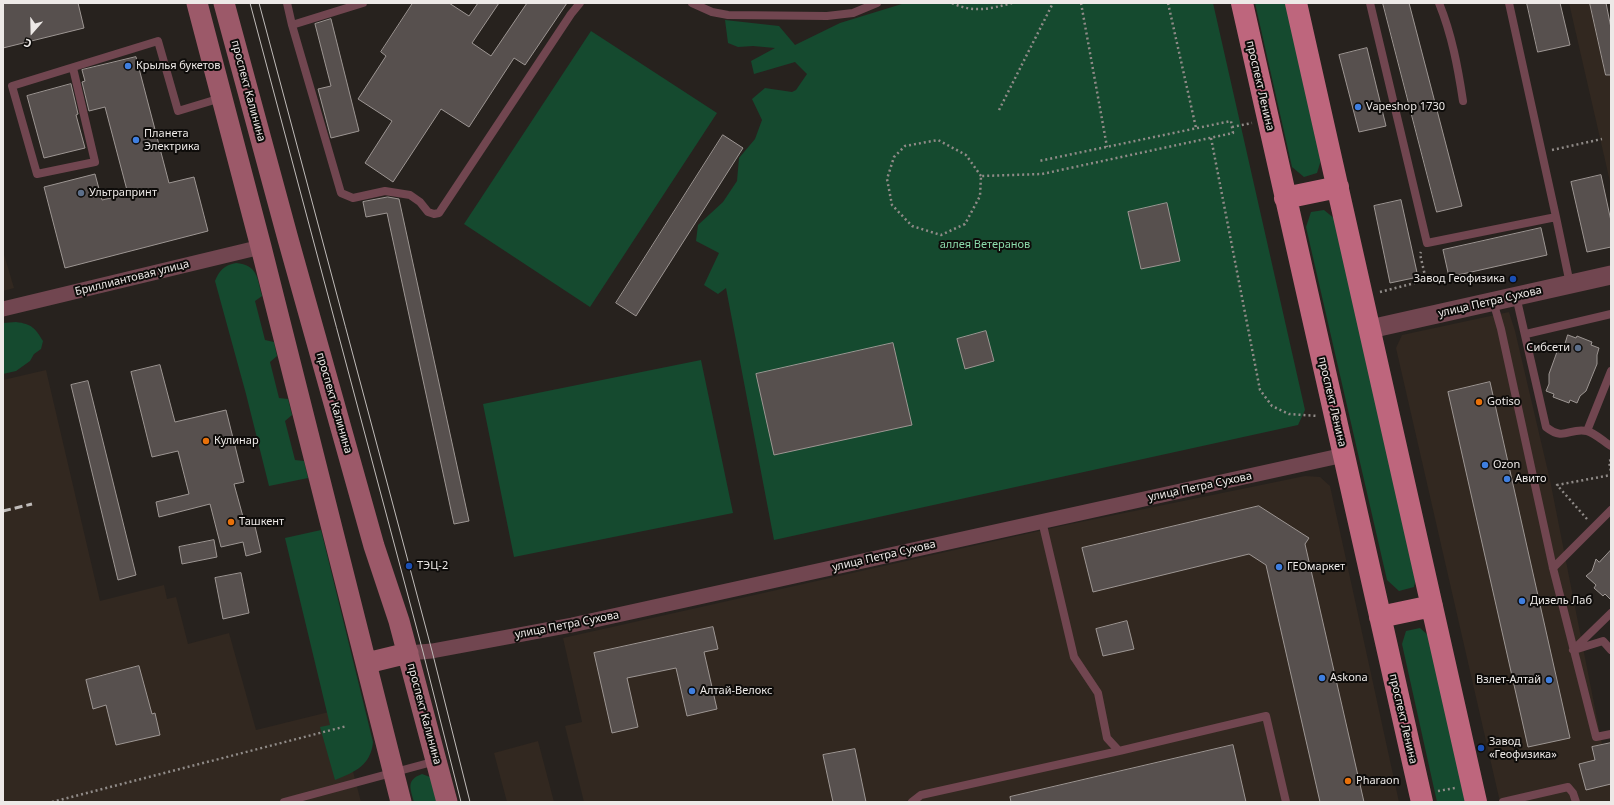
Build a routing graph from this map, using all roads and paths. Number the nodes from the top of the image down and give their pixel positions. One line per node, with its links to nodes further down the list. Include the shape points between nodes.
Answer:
1 (197, 3): 20 (main road)
2 (224, 3): 35 (main road, проспект Калинина)
3 (286, 3): 18 (lane)
4 (362, 3): 18 (lane)
5 (580, 3): 18 (lane, via 439,213 434,214 428,212 410,195 385,191 354,198 341,193)
6 (692, 3): 7 (lane, via 712,12 728,14 827,16 853,13)
7 (877, 3)
8 (952, 3): 9 (path, via 963,8 988,10)
9 (1012, 3)
10 (1053, 3): 22 (path)
11 (1081, 3): 28 (path)
12 (1168, 3): 25 (path)
13 (1242, 3): 33 (main road, проспект Ленина)
14 (1296, 3): 32 (main road)
15 (1370, 3): 36 (lane)
16 (1439, 3): 21 (lane, via 1457,63)
17 (1509, 3): 29 (lane)
18 (292, 25)
19 (73, 68): 19 (lane, via 12,86 37,174 95,162); 20 (lane, via 158,41 178,111)
20 (222, 98): 37 (main road)
21 (1463, 101)
22 (999, 110)
23 (1252, 123): 24 (path)
24 (1232, 127): 25 (path, via 1231,121); 26 (path, via 1233,133)
25 (1196, 128): 28 (path)
26 (1212, 138): 31 (path, via 1042,174); 48 (path, via 1260,390 1272,406 1289,414)
27 (1602, 140): 29 (path)
28 (1107, 147): 30 (path)
29 (1542, 152): 34 (lane)
30 (1039, 161)
31 (981, 176): 31 (path, via 980,196 965,224 941,235 912,226 892,205 887,179 894,158 905,146 938,140 966,155)
32 (1338, 187): 33 (main road); 45 (main road)
33 (1286, 198): 51 (main road, проспект Ленина)
34 (1556, 217): 36 (lane); 39 (lane)
35 (288, 239): 37 (main road); 63 (main road, проспект Калинина, via 374,546 399,621)
36 (1427, 243): 40 (path, via 1420,254 1426,280)
37 (261, 246): 43 (street, Бриллиантовая улица); 64 (main road)
38 (1611, 275): 39 (street, улица Петра Сухова)
39 (1570, 284): 41 (street, улица Петра Сухова)
40 (1378, 292)
41 (1516, 296): 42 (street, улица Петра Сухова); 46 (lane)
42 (1493, 301): 45 (street, улица Петра Сухова); 57 (lane)
43 (3, 310)
44 (1611, 314): 46 (lane)
45 (1370, 329): 58 (main road)
46 (1526, 334): 49 (lane, via 1546,427 1553,433 1563,435)
47 (1611, 371): 49 (lane)
48 (1318, 416)
49 (1587, 431): 50 (lane)
50 (1611, 446)
51 (1344, 455): 55 (street, улица Петра Сухова); 60 (main road, проспект Ленина)
52 (1611, 460): 53 (path)
53 (1611, 474): 56 (path, via 1556,484)
54 (1611, 510): 56 (lane)
55 (1042, 521): 63 (street, улица Петра Сухова, via 572,625); 67 (lane, via 1074,657 1098,693 1107,738)
56 (1594, 527): 57 (lane)
57 (1553, 568): 61 (lane)
58 (1432, 606): 60 (main road); 70 (main road)
59 (1611, 613): 61 (lane)
60 (1380, 617): 71 (main road, проспект Ленина)
61 (1573, 650): 62 (lane, via 1603,641); 66 (lane, via 1596,737)
62 (1611, 650)
63 (416, 653): 64 (main road); 68 (main road, проспект Калинина)
64 (367, 663): 69 (main road)
65 (347, 726): 72 (path)
66 (1611, 734)
67 (1119, 751): 76 (lane, via 921,795); 77 (lane, via 1266,716)
68 (437, 761): 69 (lane); 75 (main road, проспект Калинина)
69 (394, 772): 73 (lane); 74 (main road)
70 (1474, 793): 71 (path)
71 (1421, 799)
72 (52, 802)
73 (284, 802)
74 (401, 802)
75 (447, 802)
76 (912, 802)
77 (1286, 802)
78 (1503, 802): 79 (lane, via 1568,787)
79 (1576, 802)

